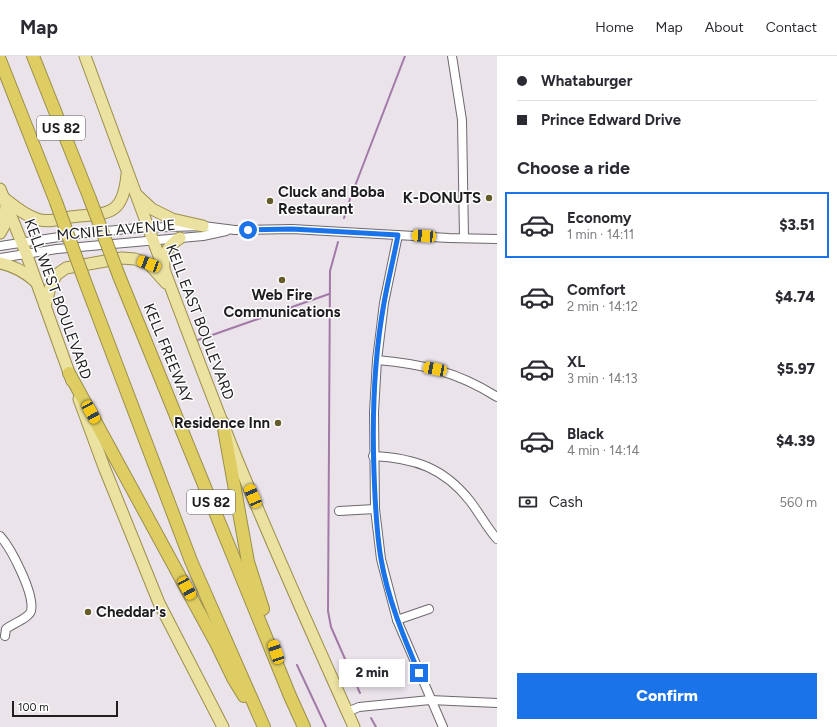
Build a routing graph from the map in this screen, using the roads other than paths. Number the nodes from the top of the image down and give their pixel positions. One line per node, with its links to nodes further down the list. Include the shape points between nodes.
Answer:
1 (33, 56): 38 (highway, KELL FREEWAY / US 82, bridge, via 119,276)
2 (85, 56): 5 (main road, KELL EAST BOULEVARD)
3 (452, 56): 14 (street, via 462,120)
4 (0, 60): 43 (highway, US 82, bridge, via 191,561)
5 (127, 172): 6 (main road, KELL EAST BOULEVARD); 7 (main road, via 126,189 118,205 109,213 39,220 24,214)
6 (136, 194): 8 (main road, via 152,209 172,219); 9 (main road, KELL EAST BOULEVARD)
7 (3, 197): 11 (main road, via 4,226); 17 (main road, KELL WEST BOULEVARD)
8 (203, 226): 9 (street, MCNIEL AVENUE); 10 (street, MCNIEL AVENUE)
9 (148, 228): 16 (main road, KELL EAST BOULEVARD); 17 (street, MCNIEL AVENUE)
10 (235, 230): 12 (street, MCNIEL AVENUE, via 292,229); 13 (street, MCNIEL AVENUE)
11 (0, 233)
12 (398, 235): 14 (street, MCNIEL AVENUE); 26 (street, via 384,303)
13 (180, 238): 16 (street, MCNIEL AVENUE); 22 (main road, via 173,242 164,256)
14 (464, 238): 15 (street, MCNIEL AVENUE)
15 (497, 239)
16 (152, 240): 19 (street, MCNIEL AVENUE); 22 (main road, KELL EAST BOULEVARD)
17 (22, 242): 18 (street, MCNIEL AVENUE); 19 (main road, KELL WEST BOULEVARD)
18 (0, 246)
19 (26, 253): 20 (street, MCNIEL AVENUE); 23 (main road, KELL WEST BOULEVARD)
20 (0, 258)
21 (0, 263): 23 (main road, via 24,271)
22 (165, 273): 24 (main road, KELL EAST BOULEVARD)
23 (36, 282): 25 (main road, KELL WEST BOULEVARD)
24 (171, 290): 25 (main road, via 149,264 122,258 66,268 56,275); 29 (main road, KELL EAST BOULEVARD)
25 (45, 306): 27 (main road, KELL WEST BOULEVARD)
26 (377, 360): 28 (street, via 435,369 464,378); 30 (street)
27 (69, 373): 42 (main road, KELL WEST BOULEVARD, via 159,603); 43 (highway, via 233,678)
28 (497, 397)
29 (223, 423): 38 (highway, via 248,562); 41 (main road, KELL EAST BOULEVARD)
30 (374, 456): 31 (street); 34 (street, via 416,462 437,472 461,490)
31 (375, 509): 32 (street); 36 (street, via 381,559)
32 (339, 511)
33 (0, 536): 37 (street, via 13,554 31,602 31,611 6,629)
34 (497, 539)
35 (429, 608): 36 (street)
36 (397, 620): 39 (street)
37 (5, 636)
38 (290, 696): 44 (highway, KELL FREEWAY / US 82)
39 (430, 700): 40 (street); 41 (street, via 359,707); 46 (street)
40 (497, 703)
41 (347, 712): 45 (main road, KELL EAST BOULEVARD)
42 (223, 727)
43 (264, 727)
44 (304, 727)
45 (354, 727)
46 (443, 727)

